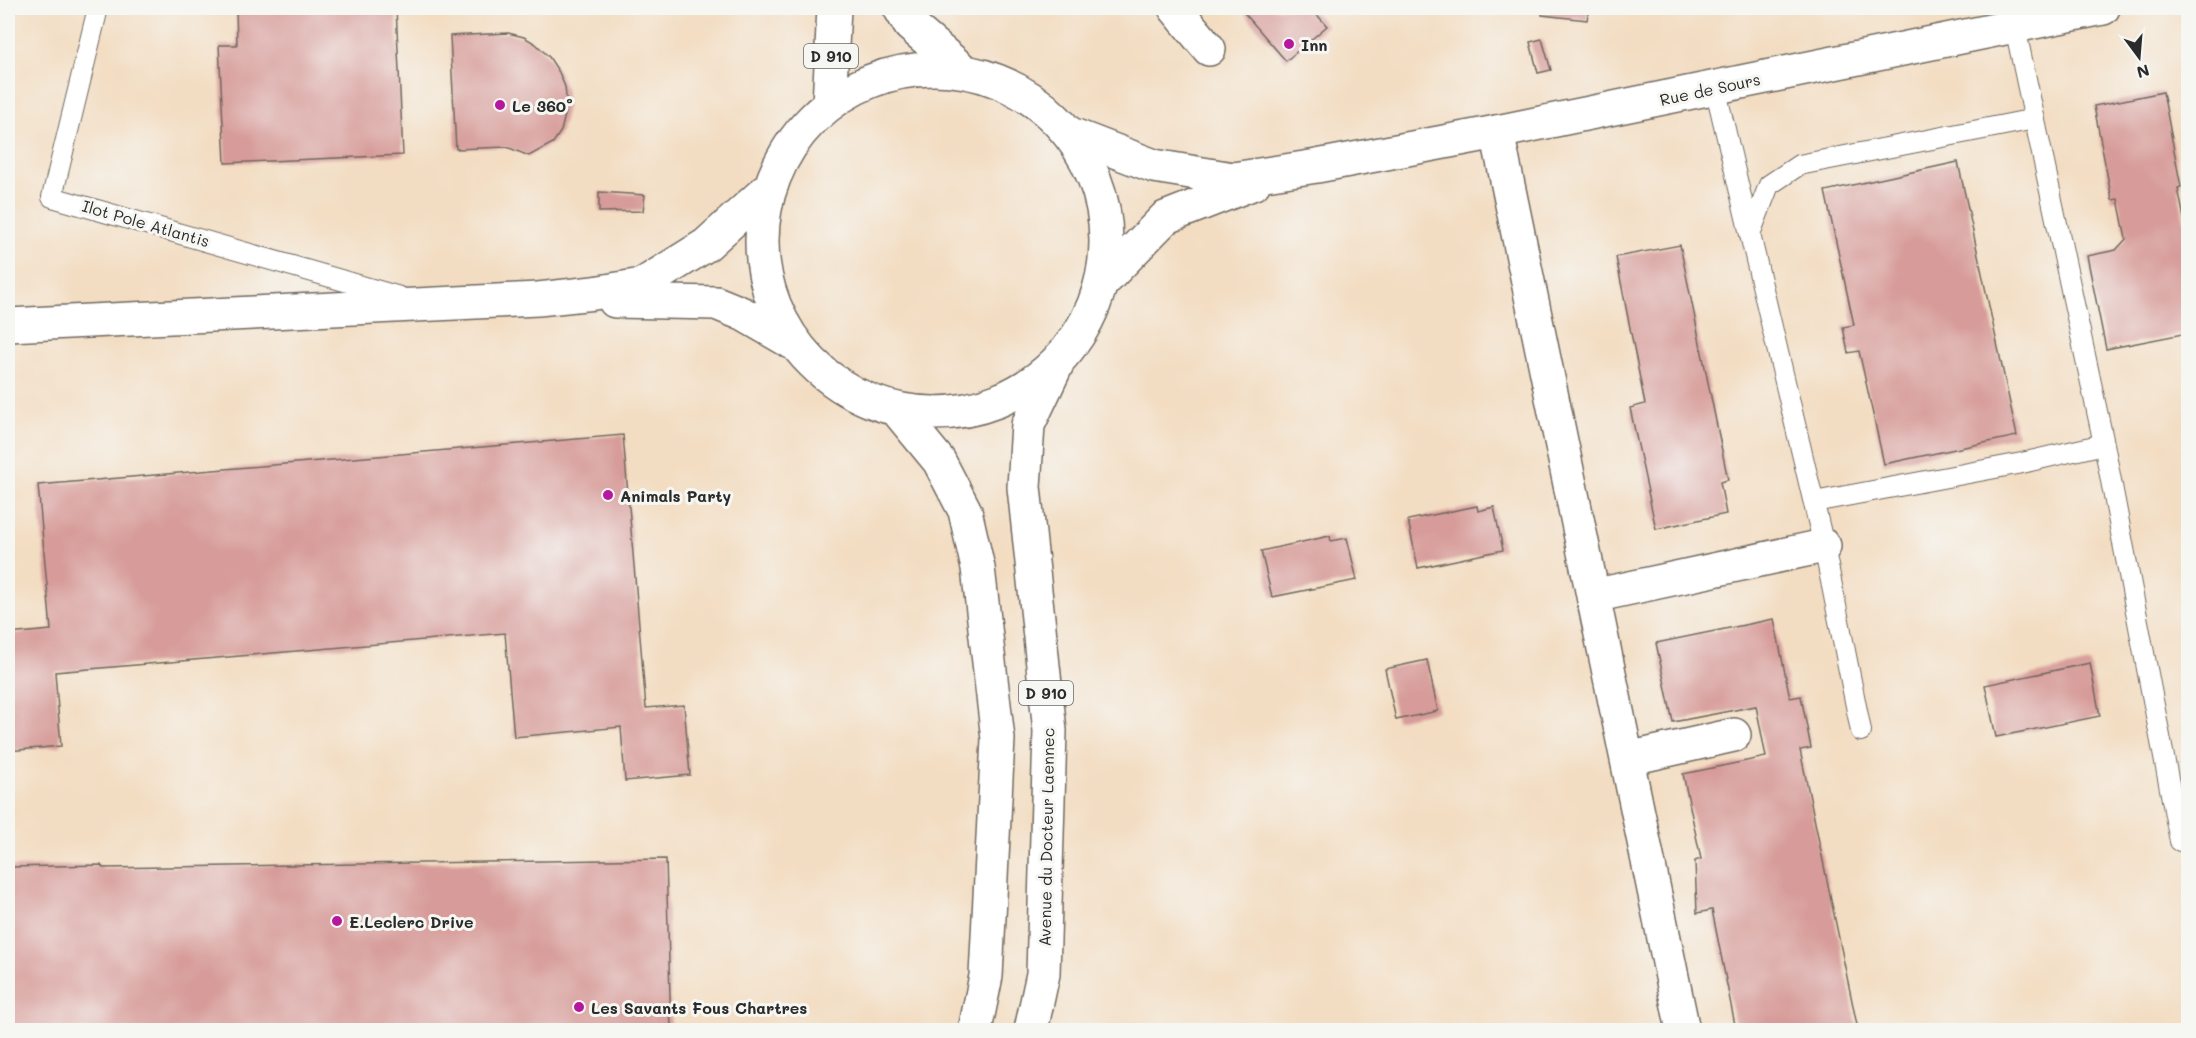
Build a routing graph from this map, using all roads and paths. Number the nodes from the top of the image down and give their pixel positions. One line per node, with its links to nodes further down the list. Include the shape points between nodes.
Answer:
1 (98, 8): 19 (lane, Ilot Pole Atlantis, via 52,196)
2 (834, 8): 10 (main road, D 910)
3 (900, 8): 8 (main road, via 910,25)
4 (1175, 8): 7 (main road)
5 (2103, 8): 6 (main road, Rue de Sours)
6 (2015, 27): 9 (main road, Rue de Sours); 11 (lane)
7 (1209, 49)
8 (964, 72): 10 (main road, via 917,70 870,81); 13 (main road, via 1004,83 1039,104)
9 (1715, 87): 12 (main road, Rue de Sours); 16 (lane)
10 (829, 104): 15 (main road, via 792,141)
11 (2035, 119): 16 (lane, via 1799,165 1768,185); 24 (lane)
12 (1497, 132): 14 (main road, Rue de Sours); 27 (main road)
13 (1068, 133): 14 (main road, via 1154,166 1233,179); 17 (main road, via 1090,167 1103,204 1107,244)
14 (1317, 166): 17 (main road, via 1246,186 1165,218)
15 (769, 188): 18 (main road, via 706,245 642,285); 21 (main road, via 760,241 769,295)
16 (1750, 234): 25 (lane)
17 (1101, 284): 22 (main road, via 1085,326)
18 (538, 299): 19 (main road); 21 (main road, via 716,303)
19 (426, 305): 20 (main road)
20 (8, 325)
21 (793, 343): 23 (main road, via 822,374 858,397)
22 (1058, 362): 23 (main road, via 1011,396 956,413); 33 (main road, Avenue du Docteur Laennec / D 910, via 1028,425 1024,487 1050,731 1043,974)
23 (897, 410): 32 (main road, via 939,461 960,501 978,568 998,739 987,976)
24 (2104, 444): 25 (lane, via 2022,464); 31 (lane)
25 (1814, 502): 26 (lane)
26 (1824, 546): 27 (main road); 28 (lane)
27 (1593, 597): 30 (main road)
28 (1861, 731)
29 (1734, 735): 30 (main road)
30 (1627, 759): 34 (main road)
31 (2180, 842)
32 (975, 1030)
33 (1031, 1030)
34 (1683, 1030)

